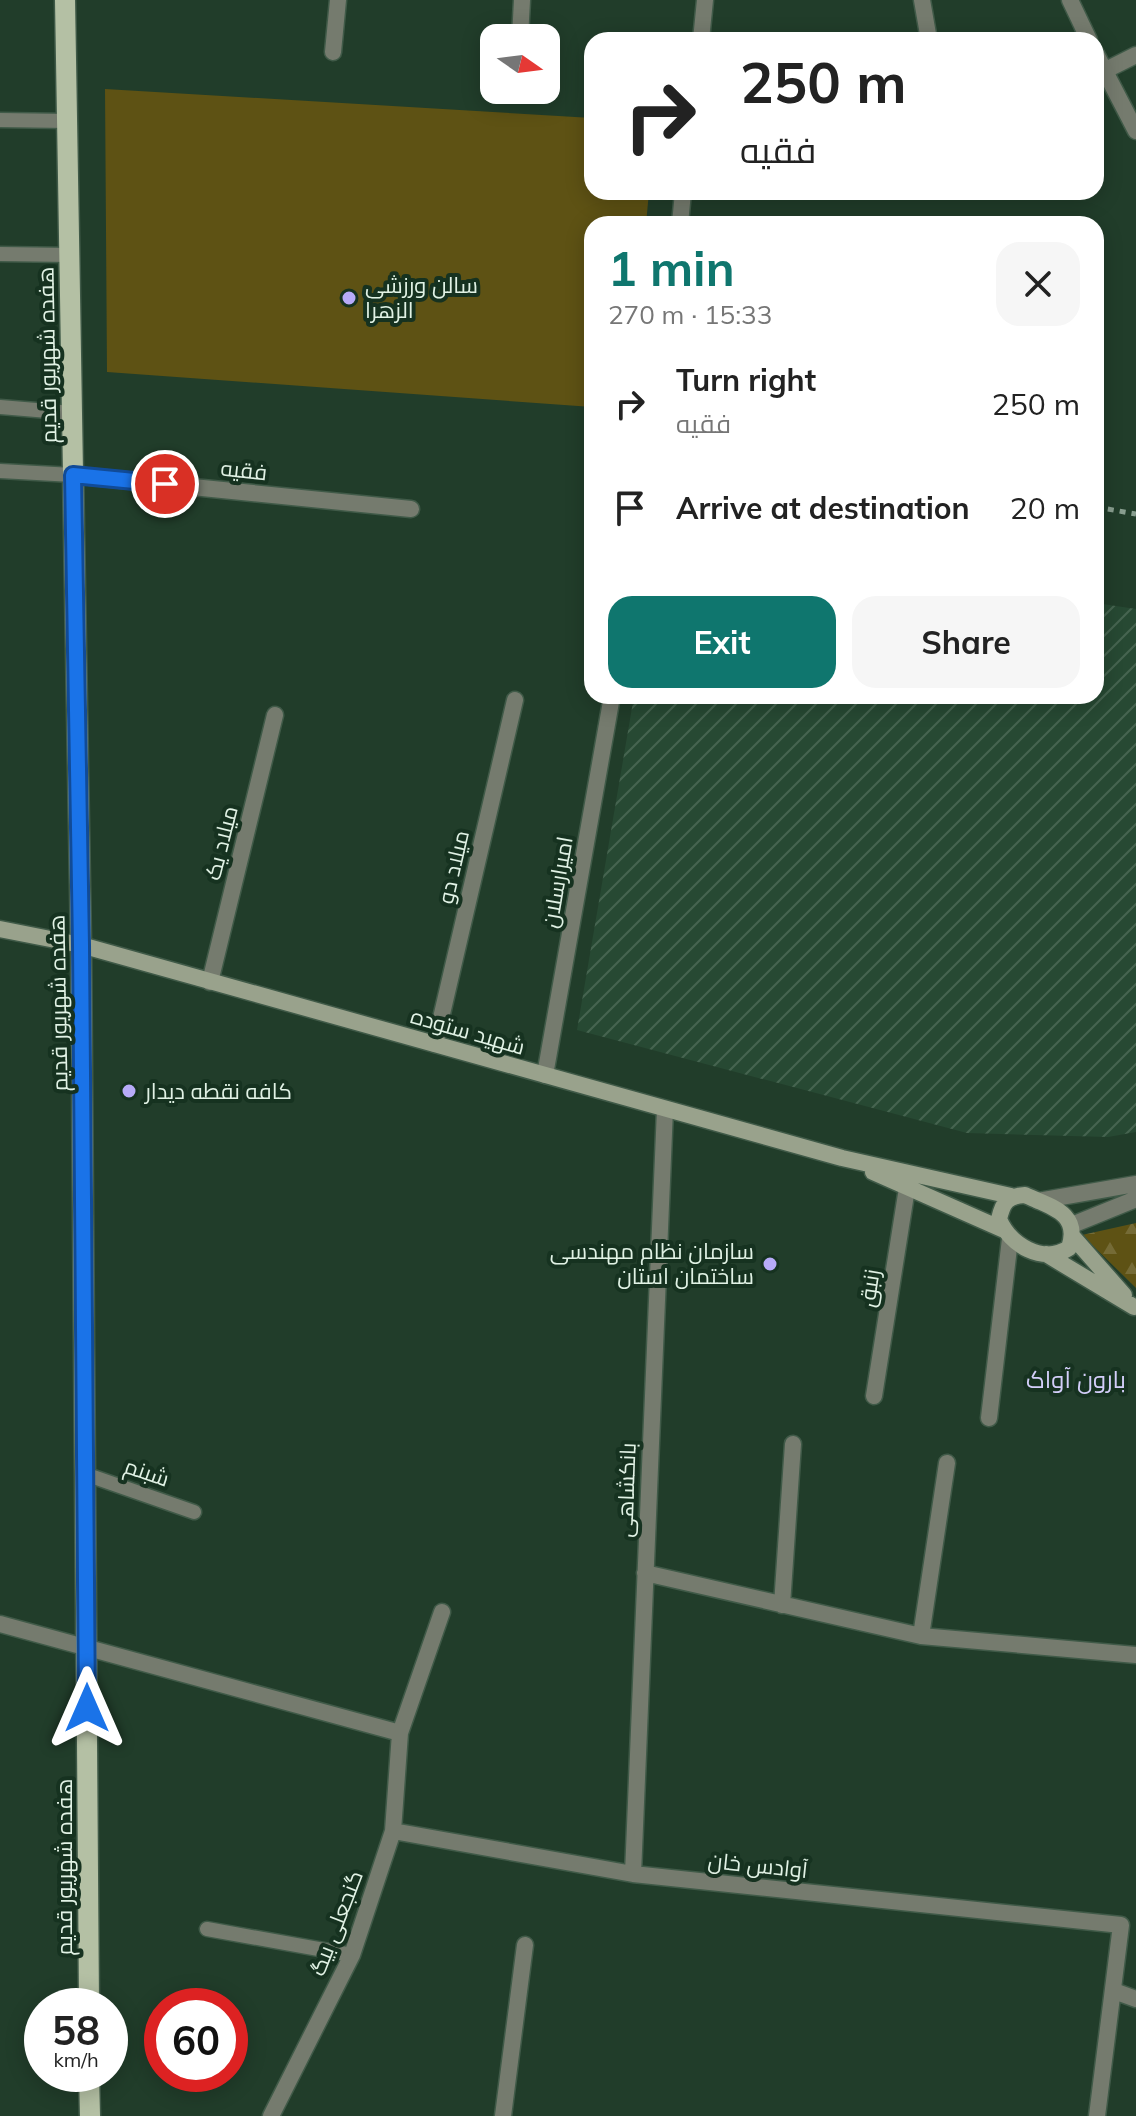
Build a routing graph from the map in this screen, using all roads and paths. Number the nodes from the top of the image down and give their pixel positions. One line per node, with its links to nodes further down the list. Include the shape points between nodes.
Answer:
1 (65, 0): 15 (main road, هفده شهریور قدیم)
2 (338, 0): 11 (street)
3 (522, 0): 7 (street)
4 (705, 0): 8 (street)
5 (922, 0): 9 (street)
6 (1070, 0): 10 (street)
7 (521, 24)
8 (702, 32)
9 (928, 32)
10 (1085, 32)
11 (333, 52)
12 (1136, 55): 13 (street)
13 (1104, 71): 16 (street)
14 (0, 120): 15 (lane)
15 (67, 121): 18 (main road, هفده شهریور قدیم)
16 (1136, 131)
17 (0, 254): 18 (lane)
18 (70, 255): 20 (main road, هفده شهریور قدیم)
19 (0, 407): 20 (lane)
20 (72, 413): 22 (main road, هفده شهریور قدیم)
21 (0, 471): 22 (lane)
22 (73, 475): 24 (street, فقیه); 30 (main road, هفده شهریور قدیم)
23 (1104, 508): 25 (path)
24 (411, 509)
25 (1136, 514)
26 (515, 700): 32 (street, میلاد دو)
27 (611, 704): 33 (street, امیرارسلان)
28 (275, 715): 31 (street, میلاد یک)
29 (0, 929): 30 (main road, شهید ستوده)
30 (81, 945): 31 (main road, شهید ستوده); 49 (main road, هفده شهریور قدیم)
31 (210, 982): 32 (main road, شهید ستوده)
32 (435, 1044): 33 (main road, شهید ستوده)
33 (545, 1075): 34 (main road, شهید ستوده)
34 (665, 1109): 35 (main road, شهید ستوده); 51 (street, بانکشاهی)
35 (842, 1158): 37 (main road, شهید ستوده); 38 (main road, شهید ستوده)
36 (1136, 1184): 40 (street)
37 (907, 1188): 42 (main road, شهید ستوده); 45 (street, زنبق)
38 (1011, 1196): 40 (main road); 42 (main road, via 1002,1204 999,1219)
39 (1136, 1199): 41 (street)
40 (1038, 1201): 41 (main road, via 1065,1215)
41 (1073, 1231): 43 (main road, via 1069,1248); 44 (main road)
42 (1007, 1235): 43 (main road); 46 (street)
43 (1046, 1254): 44 (main road)
44 (1135, 1308)
45 (874, 1396)
46 (989, 1418)
47 (793, 1444): 52 (street)
48 (947, 1463): 55 (street)
49 (85, 1474): 50 (lane, شبنم); 56 (main road, هفده شهریور قدیم)
50 (194, 1512)
51 (645, 1573): 52 (street); 60 (street, بانکشاهی)
52 (782, 1605): 55 (street)
53 (442, 1612): 58 (street, گنجعلی بیگ)
54 (0, 1624): 56 (street)
55 (921, 1636): 57 (street)
56 (86, 1648): 58 (street); 64 (main road, هفده شهریور قدیم)
57 (1136, 1655)
58 (400, 1733): 59 (street, گنجعلی بیگ)
59 (393, 1831): 60 (street, آوادس خان); 63 (street, گنجعلی بیگ)
60 (633, 1874): 65 (street, آوادس خان, via 1121,1925)
61 (207, 1929): 63 (lane)
62 (525, 1945): 70 (street)
63 (352, 1955): 69 (street, گنجعلی بیگ)
64 (89, 1988)
65 (1114, 1991): 66 (street); 71 (street)
66 (1136, 1999)
67 (89, 2092): 68 (main road)
68 (90, 2116)
69 (271, 2116)
70 (503, 2116)
71 (1097, 2116)

